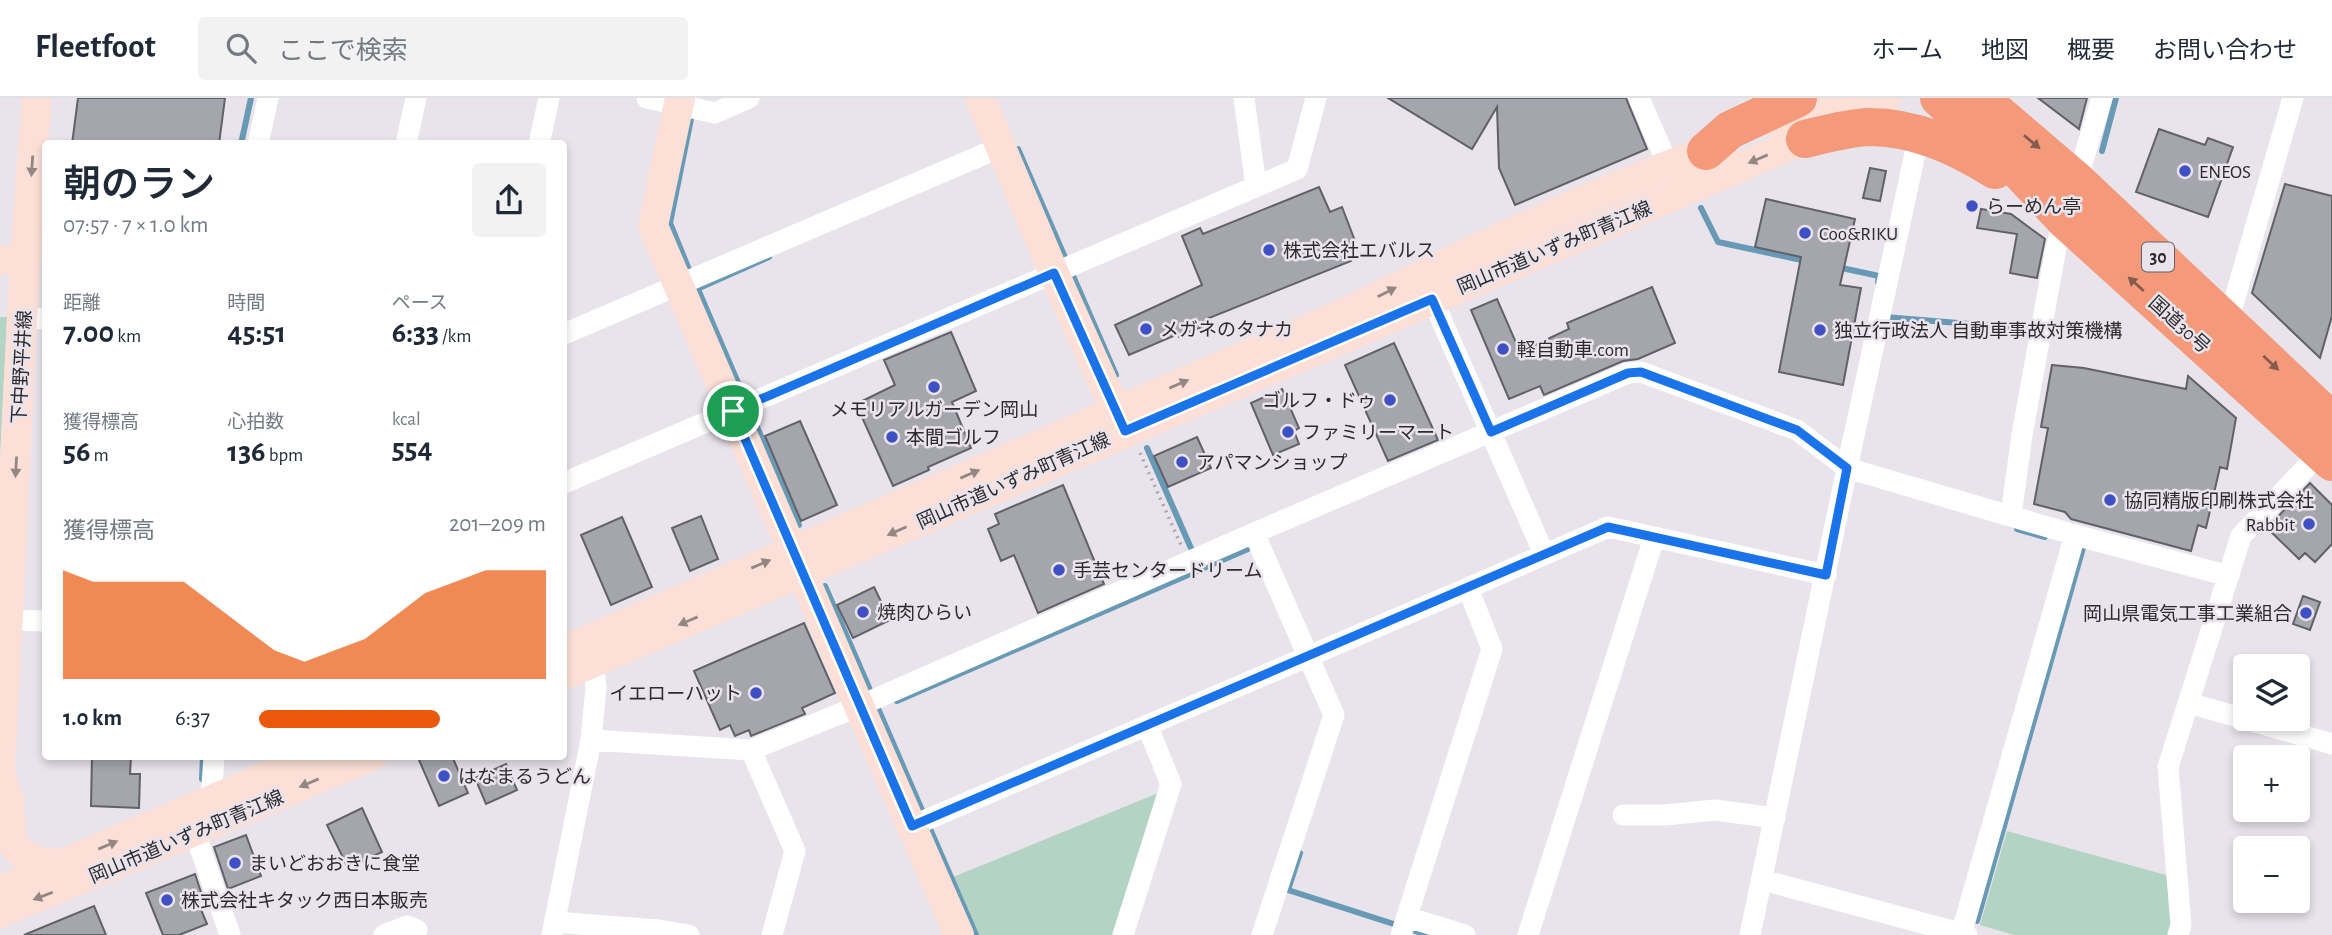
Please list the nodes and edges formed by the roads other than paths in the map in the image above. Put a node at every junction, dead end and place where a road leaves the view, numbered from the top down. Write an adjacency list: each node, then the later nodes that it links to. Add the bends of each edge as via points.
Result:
1 (37, 98): 29 (street, 下中野平井線, one-way to 29)
2 (268, 98): 21 (street)
3 (416, 98): 22 (street)
4 (549, 98): 23 (street)
5 (647, 98): 18 (street)
6 (749, 98): 18 (street, via 715,113)
7 (980, 98): 25 (street)
8 (1244, 98): 27 (street)
9 (1316, 98): 27 (street, via 1297,169)
10 (1639, 98): 26 (street)
11 (1798, 98): 24 (highway, via 1730,130)
12 (1839, 98): 24 (street, 岡山市道いずみ町青江線)
13 (1886, 98): 20 (street, 岡山市道いずみ町青江線)
14 (1939, 98): 28 (highway, 国道30号 / 30, via 2017,169)
15 (1980, 98): 28 (highway, 国道30号 / 30, one-way to 28)
16 (2102, 98): 28 (street)
17 (2293, 98): 34 (street)
18 (679, 101): 31 (street, via 653,226)
19 (1919, 135): 20 (highway, via 1868,127); 28 (highway, via 1946,142); 40 (street)
20 (1805, 139): 32 (street, 岡山市道いずみ町青江線, one-way to 32)
21 (259, 140)
22 (406, 140)
23 (540, 140)
24 (1706, 151): 26 (street, 岡山市道いずみ町青江線)
25 (1003, 152): 30 (street); 31 (street)
26 (1668, 165): 32 (street, 岡山市道いずみ町青江線)
27 (1256, 186): 30 (street)
28 (2064, 202): 34 (highway, 国道30号 / 30); 39 (highway, 国道30号 / 30, one-way to 28); 42 (street)
29 (13, 260): 33 (street, 下中野平井線)
30 (1063, 268): 36 (street); 37 (street)
31 (689, 281): 35 (street); 36 (street)
32 (1427, 287): 37 (street, 岡山市道いずみ町青江線); 38 (street)
33 (34, 319): 51 (street, 下中野平井線, one-way to 51)
34 (2228, 322): 39 (highway, 国道30号 / 30, one-way to 39)
35 (567, 333)
36 (742, 407): 41 (street); 47 (street)
37 (1126, 431): 47 (street, 岡山市道いずみ町青江線)
38 (1491, 432): 40 (street, via 1628,373 1641,372 1797,430); 43 (street); 46 (street)
39 (2328, 445): 49 (street, via 2241,536)
40 (1847, 468): 42 (street); 48 (street)
41 (567, 482)
42 (2011, 515): 45 (street)
43 (1254, 533): 53 (street); 55 (street)
44 (1654, 538): 46 (street, via 1608,527); 48 (street); 86 (street)
45 (2073, 542): 49 (street); 76 (street)
46 (1544, 554): 50 (street)
47 (796, 561): 54 (street, 岡山市道いずみ町青江線); 55 (street)
48 (1826, 575): 68 (street)
49 (2229, 576): 56 (street)
50 (1468, 588): 53 (street); 74 (street, via 1492,649)
51 (9, 620): 52 (street); 64 (street, 下中野平井線)
52 (42, 621)
53 (1314, 654): 57 (street); 84 (street, via 1334,715)
54 (571, 663): 58 (street, via 595,678)
55 (869, 702): 60 (street); 69 (street)
56 (2189, 704): 59 (street); 88 (street, via 2168,767 2181,925)
57 (1147, 725): 69 (street); 83 (street, via 1171,784)
58 (591, 740): 60 (street); 75 (street)
59 (2332, 744)
60 (751, 750): 81 (street, via 795,850)
61 (214, 760): 67 (street)
62 (308, 760): 67 (street, 岡山市道いずみ町青江線)
63 (361, 760): 67 (street, 岡山市道いずみ町青江線, one-way to 67)
64 (0, 763)
65 (0, 771): 70 (street, via 16,849 36,861)
66 (1623, 815): 68 (street, via 1715,810)
67 (208, 818): 70 (street, 岡山市道いずみ町青江線, one-way to 67); 73 (street, 岡山市道いずみ町青江線, one-way to 73); 77 (street)
68 (1775, 818): 71 (street)
69 (921, 822): 82 (street)
70 (62, 865): 72 (street, 岡山市道いずみ町青江線)
71 (1763, 880): 76 (street); 87 (street)
72 (0, 890)
73 (0, 913)
74 (1404, 927): 85 (street)
75 (553, 928): 80 (street)
76 (1963, 934)
77 (230, 935)
78 (384, 935): 79 (street, via 407,926 417,930)
79 (415, 935)
80 (689, 935)
81 (772, 935)
82 (959, 935)
83 (1123, 935)
84 (1262, 935)
85 (1465, 935)
86 (1528, 935)
87 (1750, 935)
88 (2178, 935)

